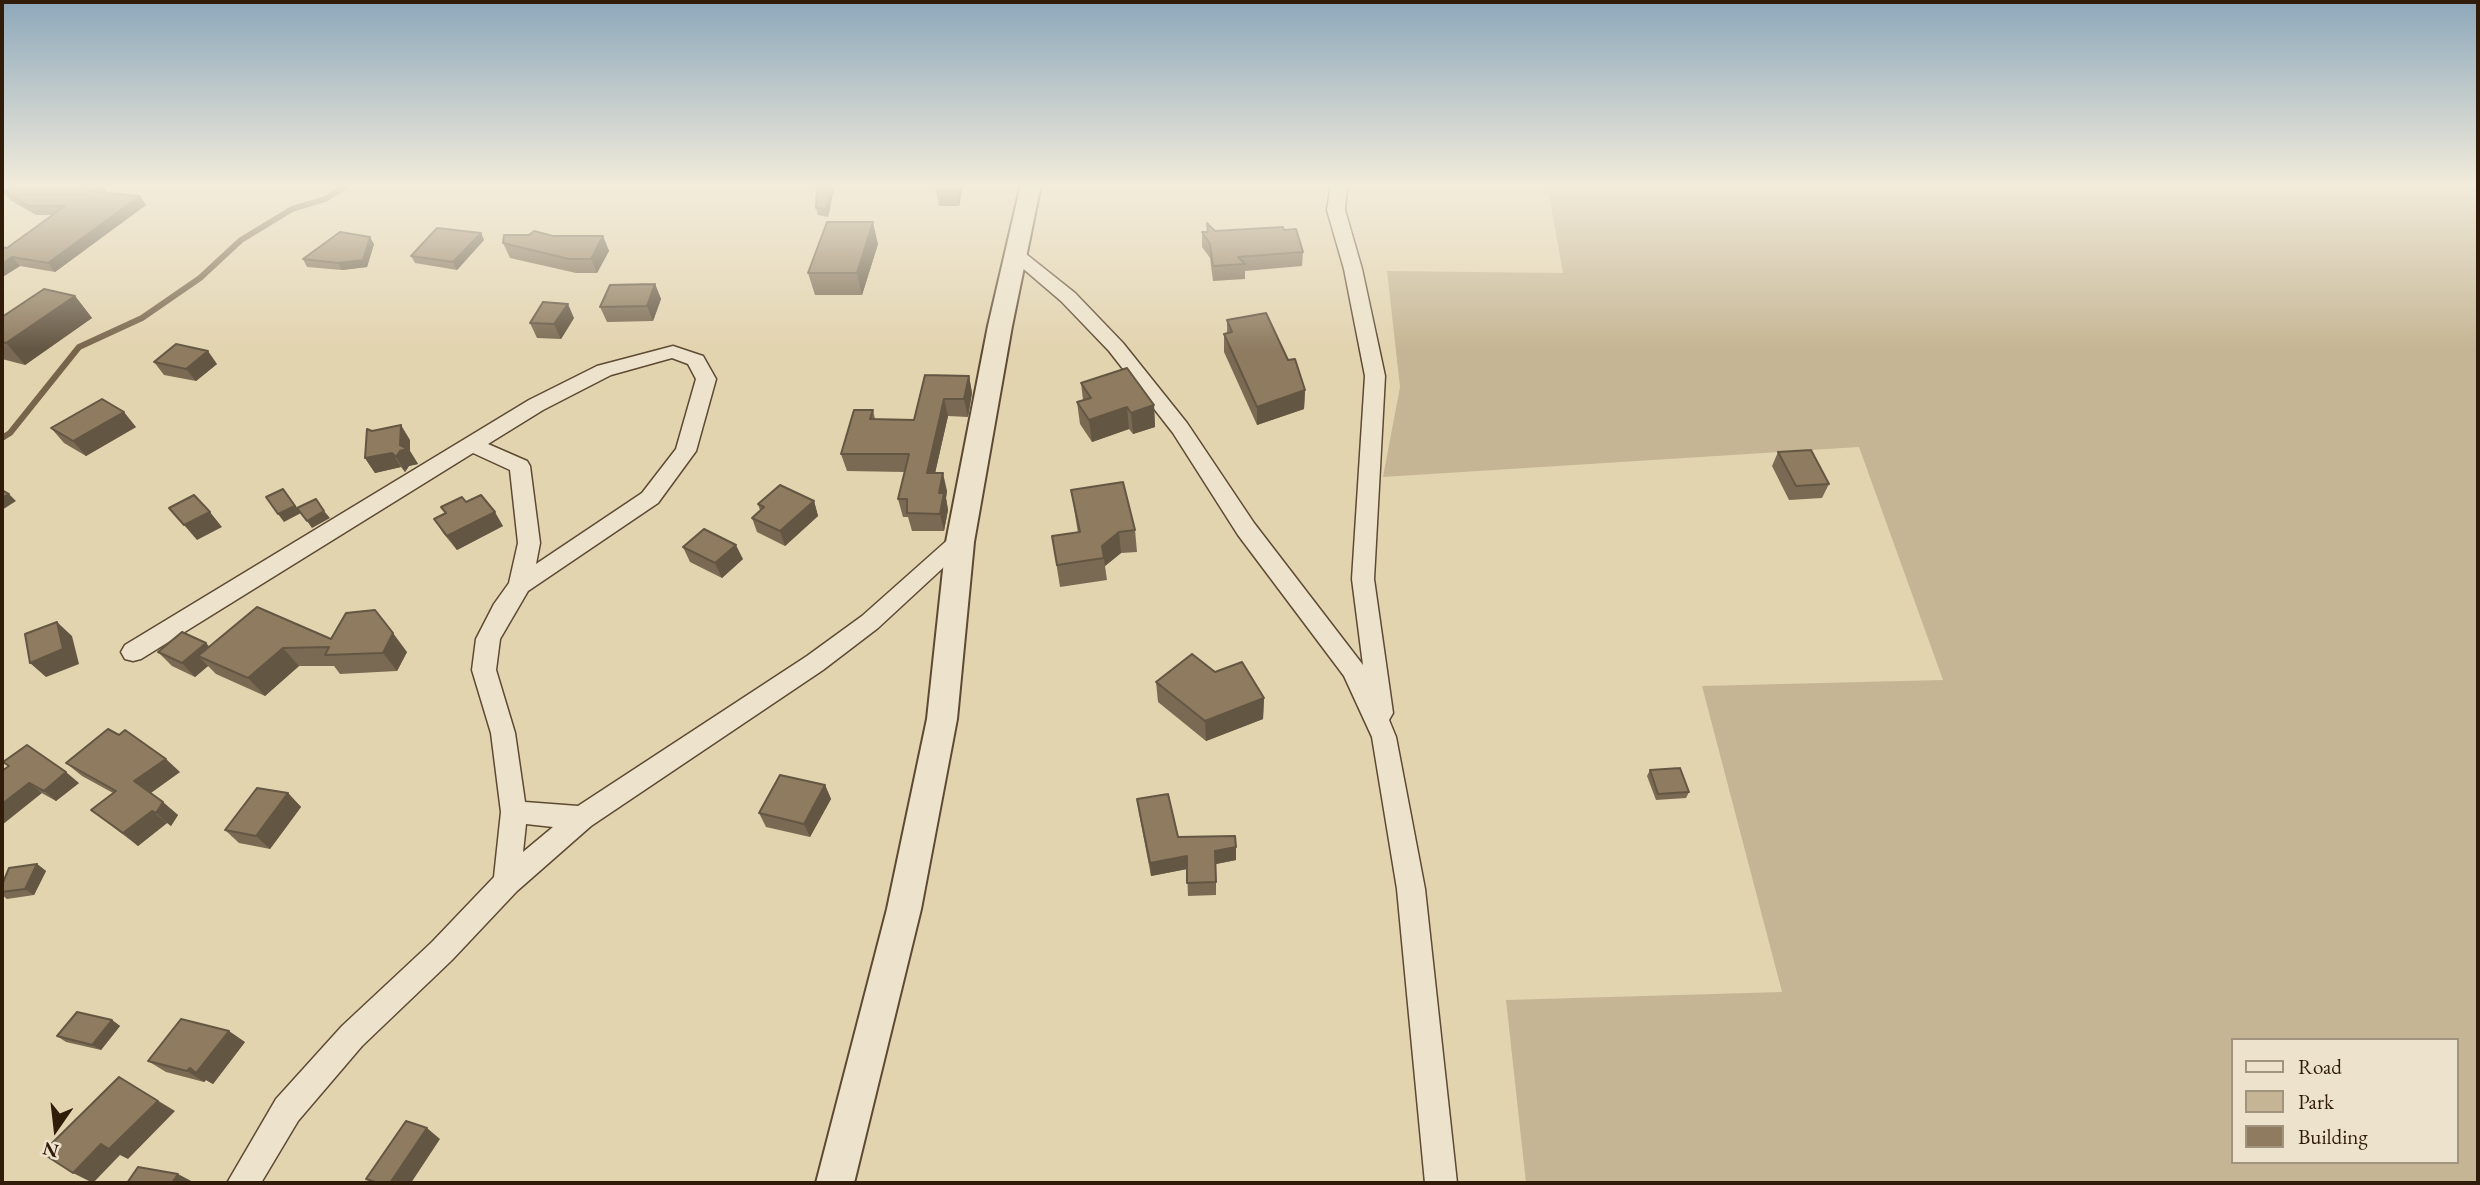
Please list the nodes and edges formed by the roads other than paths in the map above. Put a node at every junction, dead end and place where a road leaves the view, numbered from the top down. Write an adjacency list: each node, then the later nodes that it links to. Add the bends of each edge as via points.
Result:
1 (1019, 239): 3 (street)
2 (1344, 239): 8 (street, via 1375,376 1363,579)
3 (1016, 254): 5 (street); 8 (street, via 1068,297 1116,347 1180,428 1246,529 1354,671)
4 (470, 444): 6 (street, via 520,466 529,543); 6 (street, via 604,370 673,352 696,360 706,379 686,451 650,498); 7 (street)
5 (960, 542): 10 (street, via 816,663); 13 (street, via 942,719 904,909)
6 (520, 585): 9 (street, via 488,639 484,670 503,733)
7 (133, 652)
8 (1384, 737): 14 (street, via 1411,889)
9 (514, 812): 10 (street); 11 (street)
10 (582, 818): 11 (street)
11 (507, 883): 12 (street, via 352,1036 287,1110)
12 (243, 1183)
13 (835, 1183)
14 (1441, 1183)

